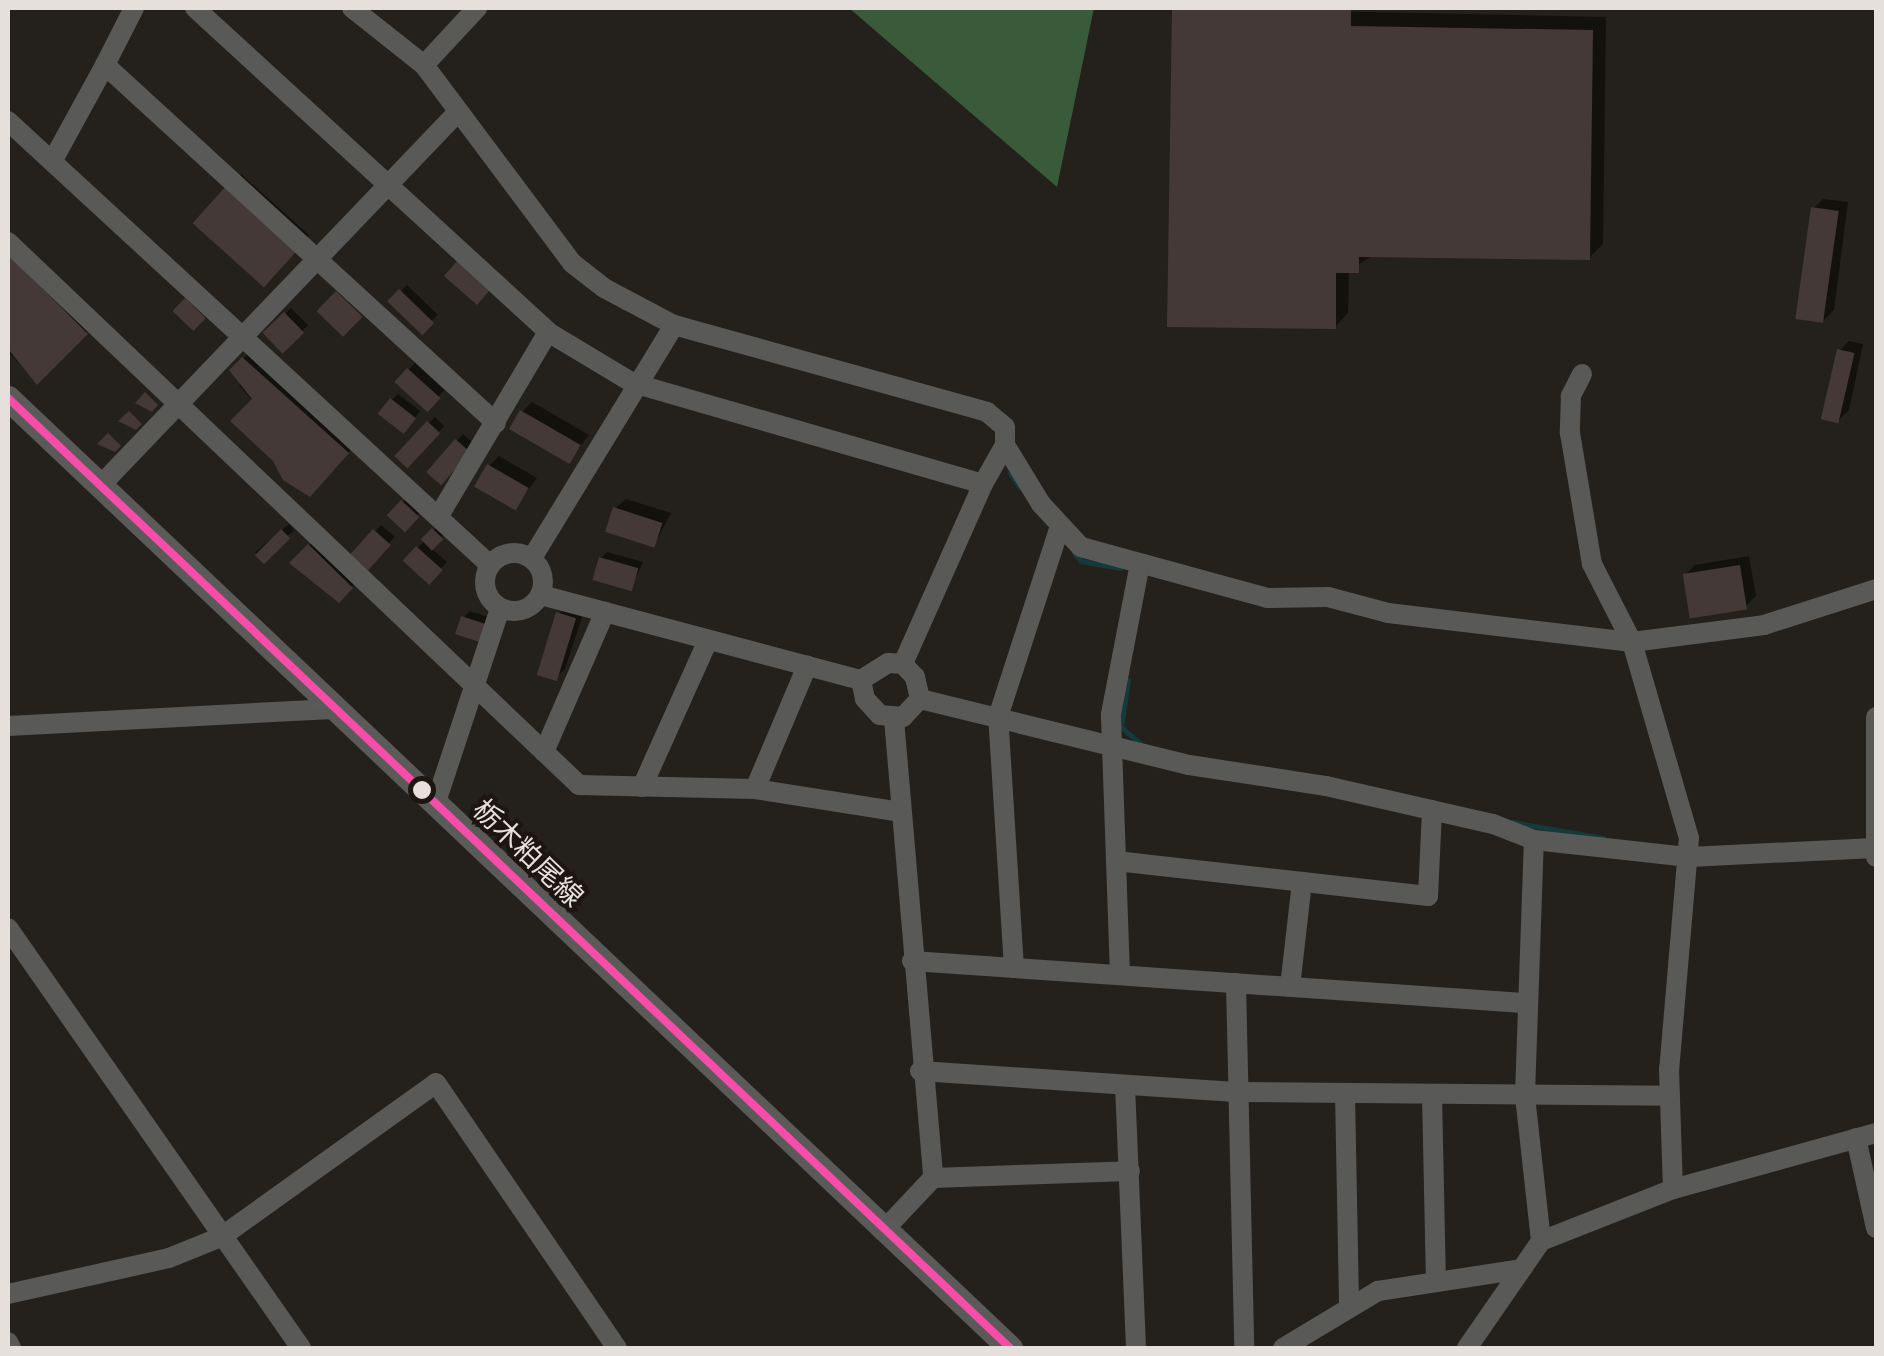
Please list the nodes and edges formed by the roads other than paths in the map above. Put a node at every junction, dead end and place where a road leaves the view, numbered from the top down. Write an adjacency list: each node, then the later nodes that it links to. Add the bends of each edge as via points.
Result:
1 (134, 8): 5 (street)
2 (195, 8): 10 (street)
3 (352, 8): 6 (street)
4 (478, 8): 6 (street)
5 (106, 65): 9 (street); 12 (street)
6 (424, 65): 7 (street)
7 (457, 113): 10 (street); 13 (street, via 572,262 647,314)
8 (8, 121): 9 (street)
9 (53, 160): 15 (street)
10 (388, 180): 12 (street); 14 (street)
11 (8, 242): 19 (street)
12 (312, 259): 15 (street); 20 (street)
13 (674, 324): 17 (street); 21 (street, via 987,412 1005,428)
14 (548, 332): 17 (street); 20 (street)
15 (242, 333): 19 (street); 24 (street)
16 (1582, 374): 34 (street, via 1571,396 1578,502 1592,564)
17 (633, 383): 22 (street); 26 (street)
18 (8, 398): 23 (main road, 栃木粕尾線)
19 (178, 404): 23 (street); 38 (street)
20 (496, 422): 24 (street)
21 (1004, 446): 22 (street); 25 (street)
22 (983, 484): 35 (street)
23 (100, 486): 40 (main road, 栃木粕尾線)
24 (440, 514): 27 (street)
25 (1060, 526): 28 (street, via 1080,547); 41 (street)
26 (532, 558): 27 (street, via 502,554); 30 (street, via 540,569)
27 (489, 564): 31 (street, via 488,597)
28 (1140, 564): 34 (street, via 1267,598 1328,596 1388,613); 45 (street, via 1111,714)
29 (1876, 589): 34 (street, via 1764,624)
30 (541, 595): 31 (street, via 516,612); 32 (street)
31 (500, 609): 38 (street)
32 (605, 612): 33 (street); 46 (street)
33 (708, 640): 36 (street); 47 (street)
34 (1632, 642): 54 (street)
35 (902, 664): 37 (street, via 888,663); 39 (street, via 915,677)
36 (808, 666): 37 (street); 48 (street)
37 (861, 680): 43 (street, via 865,699)
38 (476, 686): 46 (street); 49 (street)
39 (920, 699): 41 (street); 43 (street)
40 (334, 708): 44 (street); 49 (main road, 栃木粕尾線)
41 (998, 717): 45 (street); 59 (street)
42 (1876, 717): 53 (street)
43 (894, 719): 51 (street)
44 (8, 726)
45 (1112, 743): 50 (street, via 1189,766); 55 (street)
46 (544, 752): 47 (street, via 578,786)
47 (642, 787): 48 (street)
48 (755, 788): 51 (street)
49 (435, 804): 76 (main road, 栃木粕尾線)
50 (1432, 810): 52 (street); 56 (street, via 1428,896)
51 (900, 812): 58 (street)
52 (1534, 840): 54 (street); 63 (street)
53 (1876, 853): 54 (street)
54 (1689, 857): 70 (street)
55 (1116, 861): 56 (street); 60 (street)
56 (1302, 882): 62 (street)
57 (8, 928): 77 (street)
58 (912, 961): 59 (street); 64 (street)
59 (1014, 968): 60 (street)
60 (1120, 975): 61 (street)
61 (1236, 983): 62 (street); 66 (street)
62 (1290, 987): 63 (street)
63 (1524, 1003): 69 (street)
64 (920, 1071): 65 (street); 73 (street)
65 (1125, 1085): 66 (street); 72 (street)
66 (1239, 1092): 67 (street); 87 (street)
67 (1345, 1094): 68 (street); 82 (street)
68 (1432, 1094): 69 (street); 80 (street)
69 (1525, 1095): 70 (street); 78 (street)
70 (1670, 1096): 74 (street)
71 (1866, 1135): 74 (street); 75 (street)
72 (1130, 1171): 73 (street); 86 (street)
73 (934, 1178): 76 (street)
74 (1673, 1189): 78 (street)
75 (1876, 1228)
76 (883, 1230): 85 (main road, 栃木粕尾線)
77 (221, 1237): 81 (street, via 169,1258); 83 (street); 84 (street, via 436,1083)
78 (1540, 1241): 79 (street)
79 (1516, 1270): 80 (street); 89 (street)
80 (1436, 1280): 82 (street, via 1378,1292)
81 (8, 1294)
82 (1349, 1308): 88 (street)
83 (302, 1348)
84 (617, 1348)
85 (1010, 1348)
86 (1136, 1348)
87 (1244, 1348)
88 (1283, 1348)
89 (1467, 1348)

